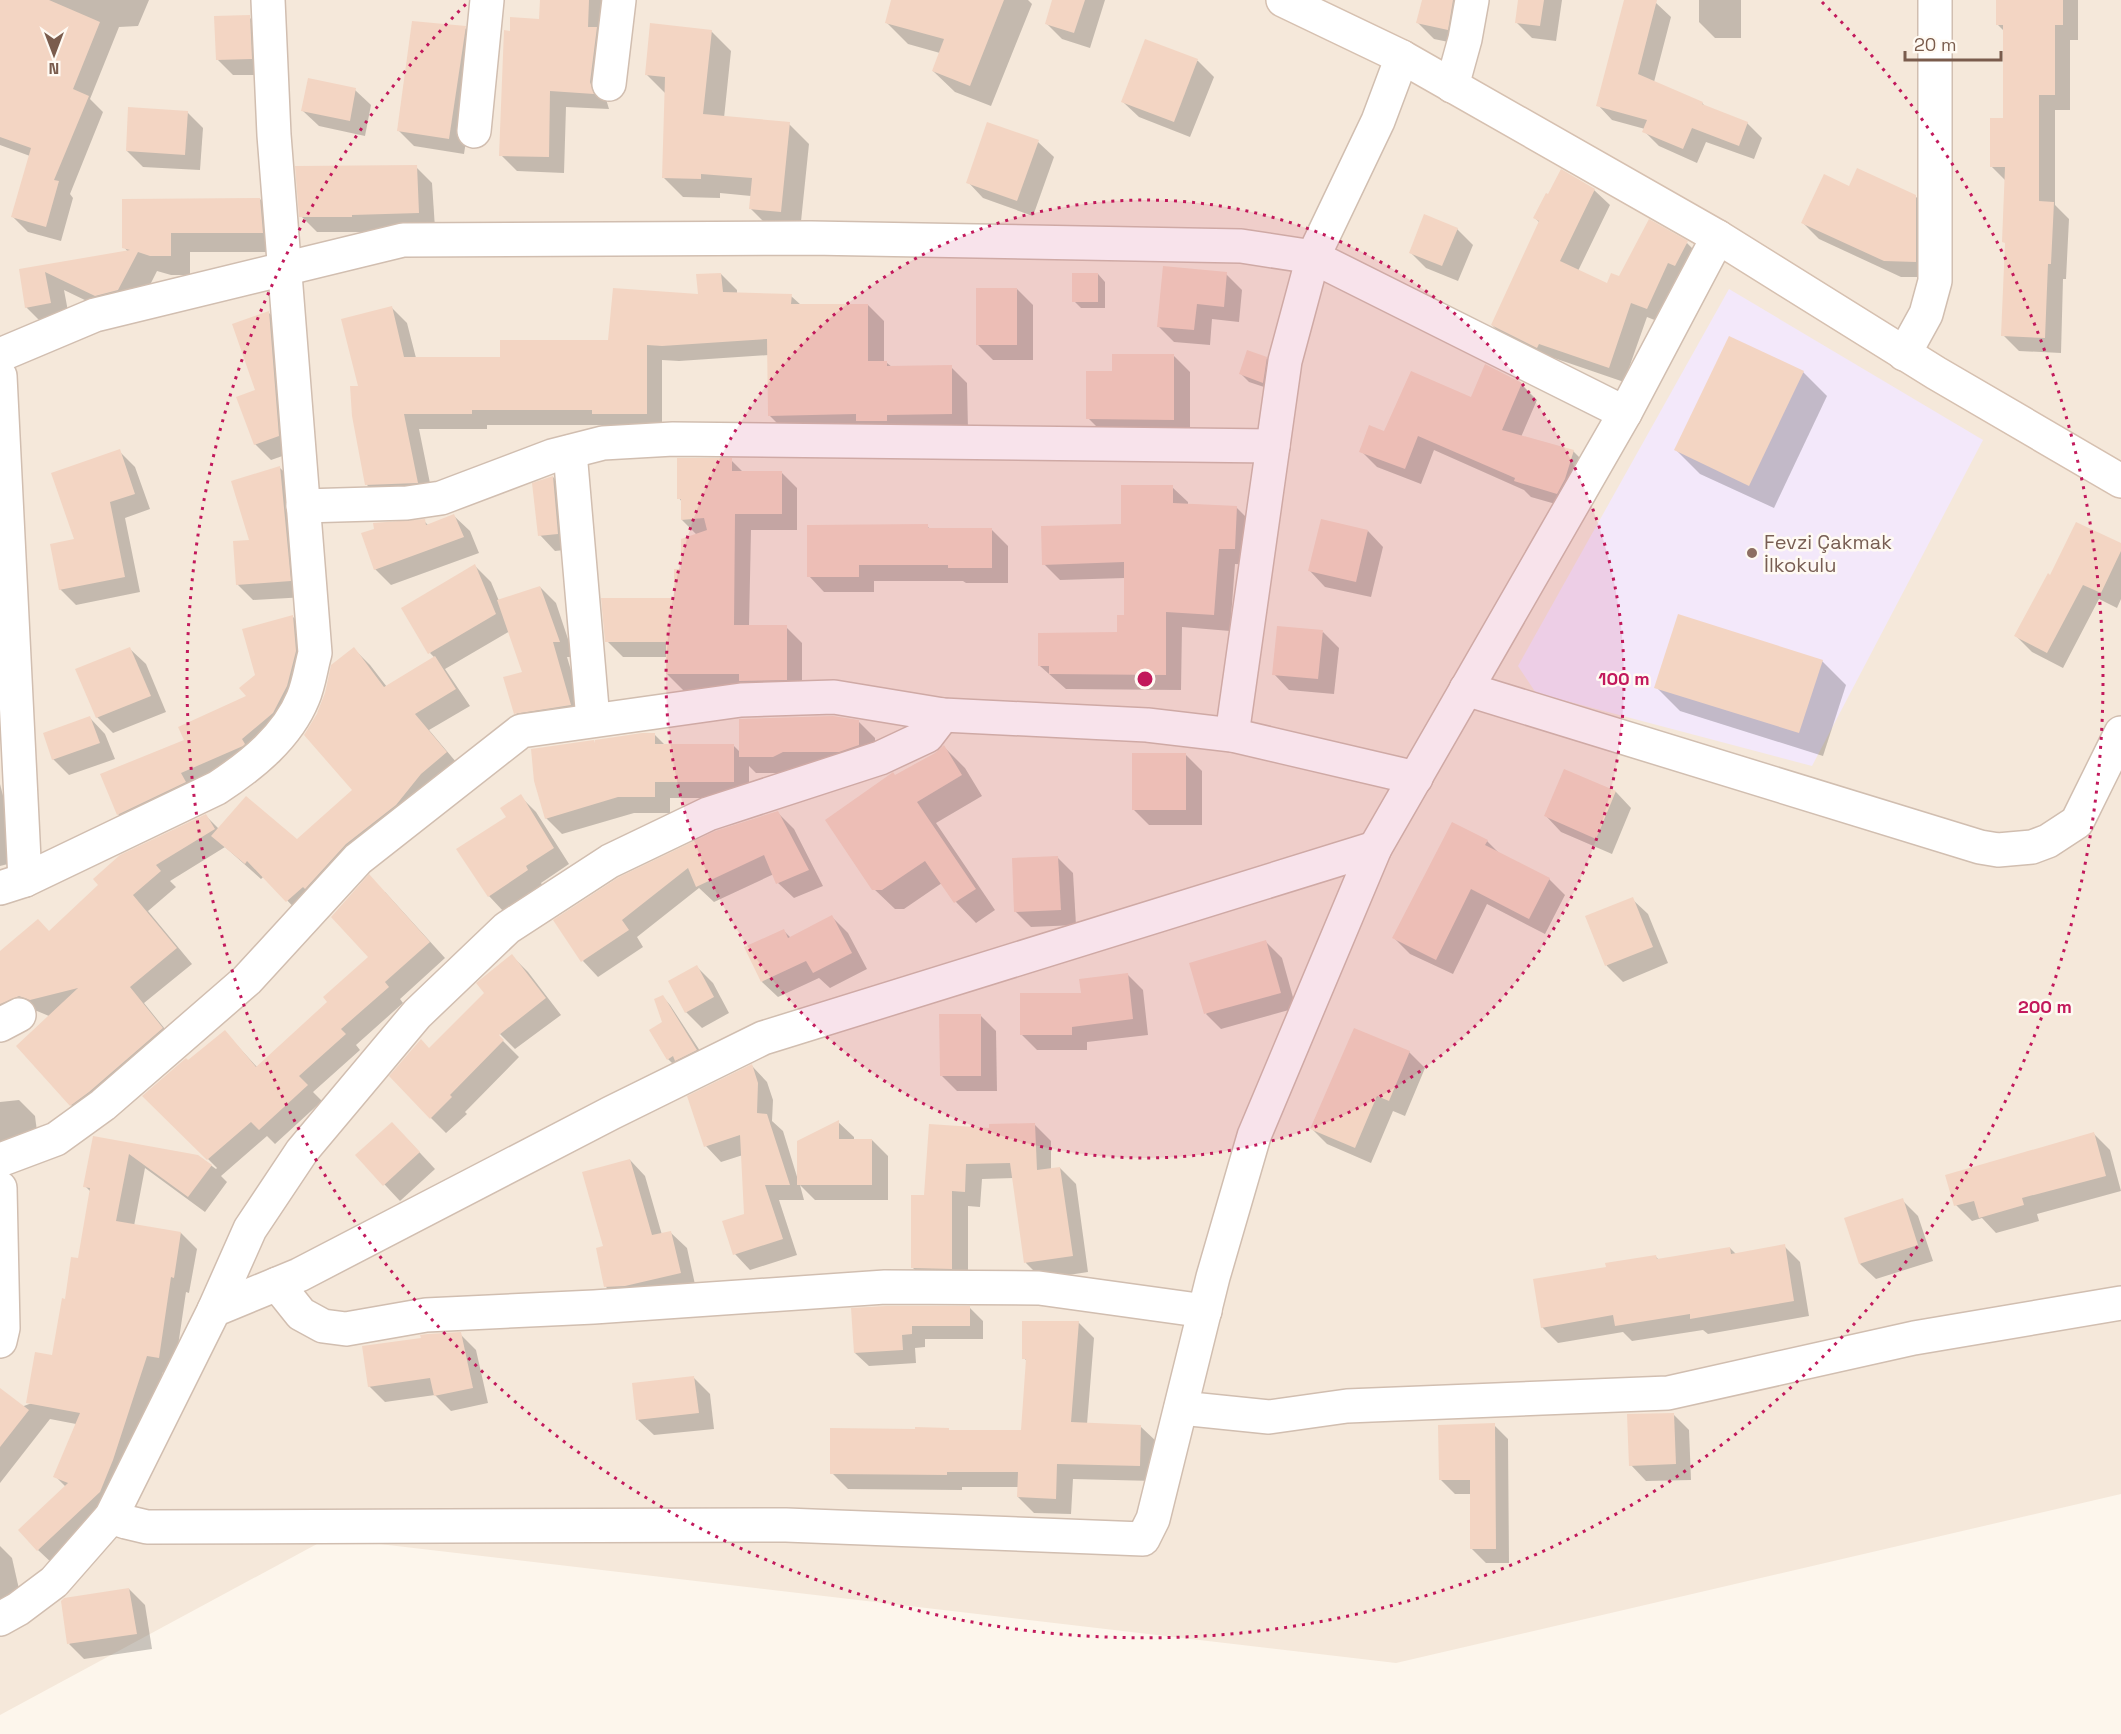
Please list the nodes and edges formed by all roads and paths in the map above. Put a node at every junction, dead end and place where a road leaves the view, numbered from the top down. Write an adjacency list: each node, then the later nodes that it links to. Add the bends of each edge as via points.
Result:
1 (268, 0): 13 (street, via 274,135)
2 (487, 0): 10 (street)
3 (619, 0): 8 (street)
4 (1283, 0): 7 (street)
5 (1472, 0): 9 (street)
6 (1935, 0): 14 (street, via 1935,281 1926,314)
7 (1402, 57): 9 (street); 12 (street, via 1378,121)
8 (609, 84)
9 (1452, 86): 11 (street)
10 (474, 131)
11 (1718, 237): 14 (street); 17 (street)
12 (1313, 257): 13 (street, via 1241,246 1038,242 811,238 403,240); 17 (street); 18 (street, via 1285,361)
13 (286, 268): 15 (street, via 95,315); 21 (street)
14 (1904, 354): 20 (street)
15 (0, 355)
16 (0, 376): 29 (street)
17 (1625, 413): 22 (street)
18 (1273, 446): 19 (street, via 673,439 603,443); 26 (street)
19 (570, 452): 21 (street, via 441,498 407,503); 24 (street)
20 (2121, 481)
21 (303, 506): 29 (street, via 315,653 303,697 280,735 243,771 217,788)
22 (1466, 689): 25 (street, via 1998,850 2040,844 2077,822); 27 (street)
23 (943, 715): 24 (street, via 834,697 741,700); 26 (street, via 1147,726); 34 (street, via 927,736 880,759 708,814 610,861 507,928 417,1014 302,1151 250,1229)
24 (593, 720): 30 (street, via 521,731 358,859 247,980 103,1105 56,1139)
25 (2121, 733)
26 (1232, 735): 27 (street)
27 (1416, 778): 28 (street)
28 (1375, 848): 32 (street, via 763,1038); 35 (street, via 1254,1136)
29 (12, 884)
30 (0, 1160)
31 (0, 1188): 36 (street)
32 (277, 1284): 34 (street); 35 (street, via 301,1314 323,1326 346,1329 426,1315 885,1287 1039,1288)
33 (2121, 1303): 37 (street, via 1914,1338 1668,1393 1347,1406 1269,1417)
34 (214, 1310): 38 (street)
35 (1205, 1311): 37 (street)
36 (0, 1341)
37 (1180, 1407): 38 (street, via 1153,1519 1143,1539 786,1525 147,1527)
38 (111, 1516): 39 (street, via 54,1582)
39 (0, 1619)

